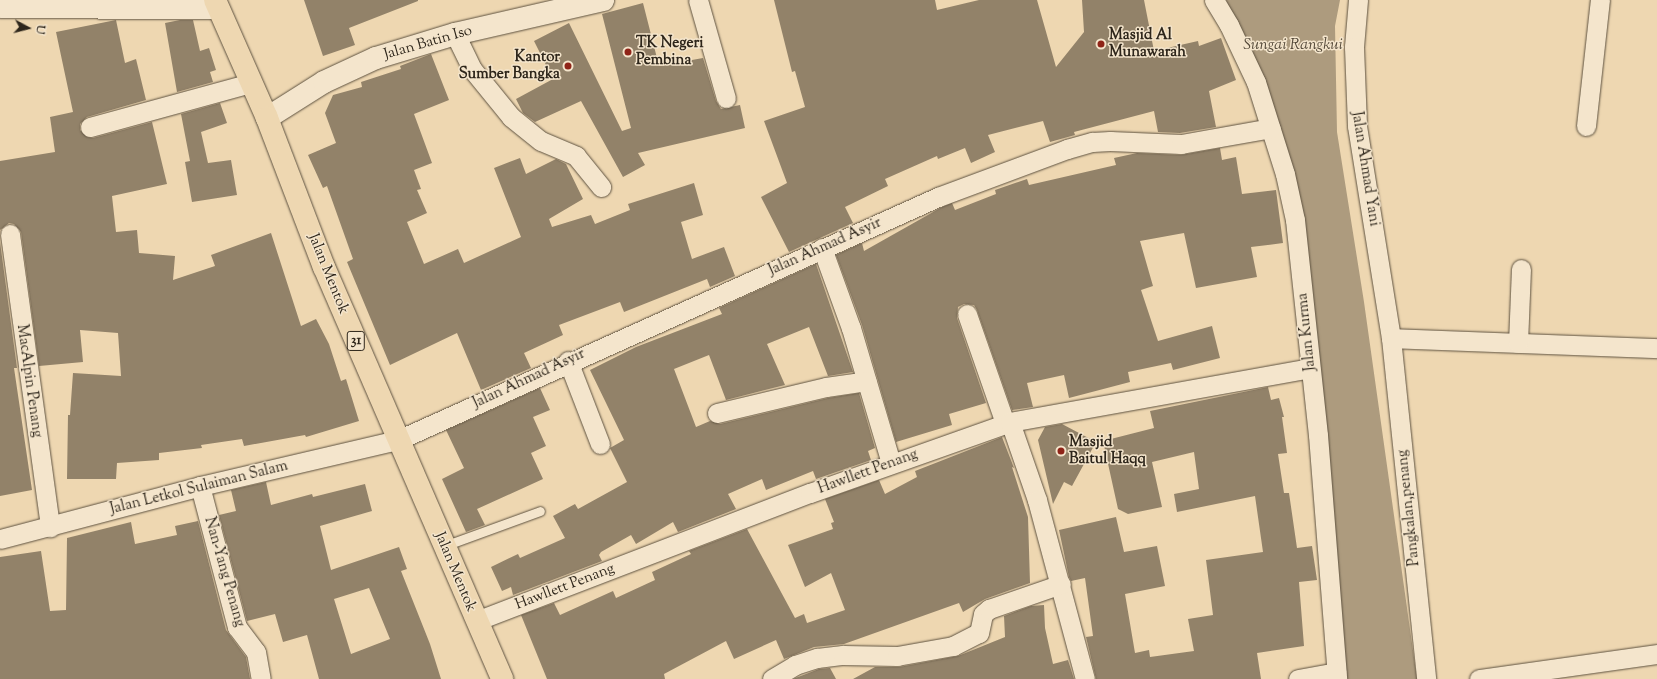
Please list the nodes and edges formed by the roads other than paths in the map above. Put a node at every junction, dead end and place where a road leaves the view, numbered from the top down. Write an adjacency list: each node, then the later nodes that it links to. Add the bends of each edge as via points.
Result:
1 (603, 0): 8 (street, Jalan Batin Iso)
2 (698, 0): 10 (street)
3 (1214, 0): 14 (street, Jalan Kurma, via 1256,82)
4 (1358, 0): 20 (street, Jalan Ahmad Yani, via 1354,54 1357,126)
5 (1600, 0): 12 (street)
6 (217, 4): 7 (street); 9 (highway, Jalan Mentok / 31)
7 (0, 8)
8 (455, 34): 11 (street, Jalan Batin Iso, via 376,58 343,72); 15 (street, via 472,69 511,117 541,141 576,156)
9 (251, 83): 11 (highway, Jalan Mentok / 31); 13 (street)
10 (726, 98)
11 (267, 118): 28 (highway, Jalan Mentok / 31, via 324,267)
12 (1586, 126)
13 (90, 127)
14 (1271, 128): 17 (street, Jalan Ahmad Asyir, via 1181,144 1092,142 973,183); 24 (street, Jalan Kurma, via 1295,220)
15 (601, 187)
16 (10, 234): 33 (street, MacAlpin Penang)
17 (822, 248): 23 (street, Jalan Ahmad Asyir); 25 (street, via 852,328)
18 (1520, 269): 21 (street)
19 (967, 314): 27 (street)
20 (1391, 338): 21 (street); 45 (street, Pangkalan,penang)
21 (1518, 343): 22 (street)
22 (1657, 348)
23 (568, 361): 28 (street, Jalan Ahmad Asyir); 29 (street)
24 (1310, 368): 27 (street, Hawllett Penang); 39 (street, Jalan Kurma)
25 (867, 381): 26 (street, via 826,386); 30 (street)
26 (717, 413)
27 (1007, 423): 30 (street, Hawllett Penang); 36 (street, via 1037,500)
28 (398, 440): 31 (street, Jalan Letkol Sulaiman Salam); 35 (highway, Jalan Mentok / 31)
29 (600, 444)
30 (891, 463): 37 (street, Hawllett Penang)
31 (200, 486): 33 (street, Jalan Letkol Sulaiman Salam); 40 (street, Nan-Yang Penang, via 237,627 256,652)
32 (540, 511): 35 (lane)
33 (50, 527): 34 (street, Jalan Letkol Sulaiman Salam)
34 (0, 539)
35 (444, 546): 37 (highway, Jalan Mentok / 31)
36 (1061, 584): 42 (street, via 989,609 984,614 979,633 953,646 897,656 843,655 817,658 795,665); 43 (street)
37 (476, 621): 41 (highway, Jalan Mentok / 31)
38 (1657, 654): 46 (street)
39 (1337, 676): 44 (street)
40 (261, 679)
41 (502, 679)
42 (772, 679)
43 (1085, 679)
44 (1298, 679)
45 (1426, 679)
46 (1479, 679)

